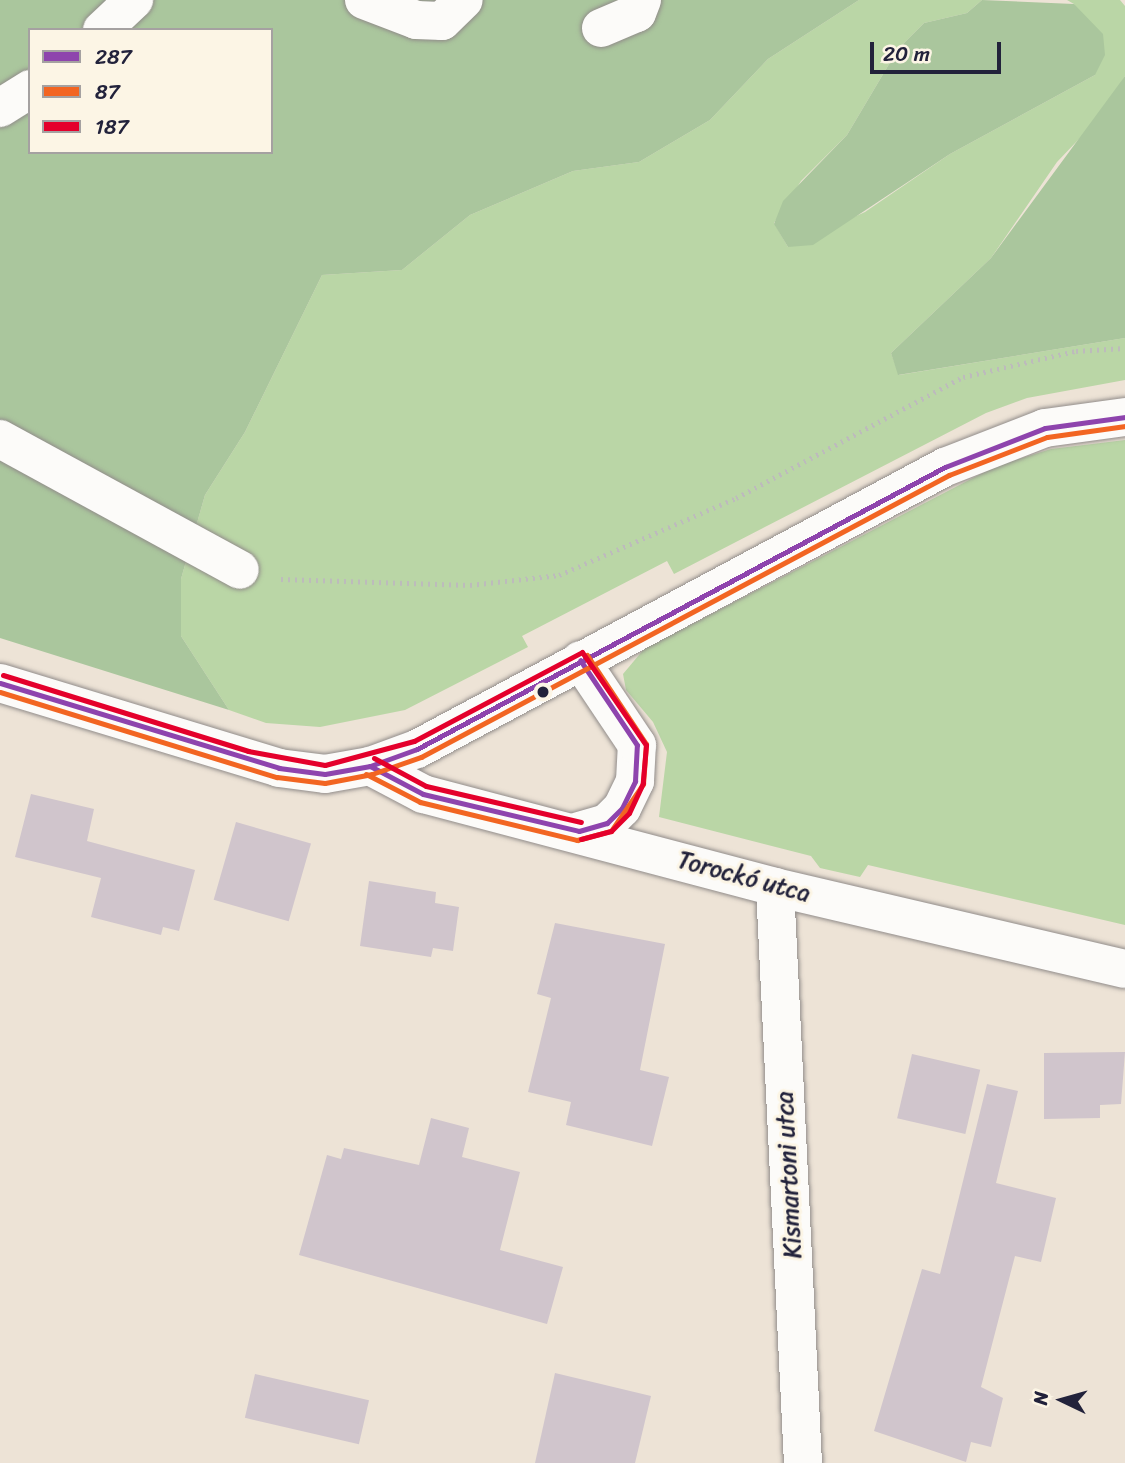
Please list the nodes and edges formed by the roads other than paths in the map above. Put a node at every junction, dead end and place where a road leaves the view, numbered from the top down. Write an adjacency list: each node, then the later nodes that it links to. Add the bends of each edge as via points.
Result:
1 (134, 0): 6 (street)
2 (364, 0): 3 (street, via 416,20 442,21)
3 (464, 0)
4 (642, 0): 5 (street, via 636,13)
5 (601, 27)
6 (104, 28)
7 (28, 90): 8 (street)
8 (0, 108)
9 (1125, 417): 12 (street, via 1045,428 1001,442)
10 (0, 439): 11 (street)
11 (240, 570)
12 (580, 660): 14 (street, via 417,749); 15 (street, via 637,745 635,781 622,808 607,823)
13 (0, 683): 14 (street, via 279,768 325,774)
14 (370, 766): 15 (street, Torockó utca, via 423,794)
15 (579, 831): 16 (street, Torockó utca)
16 (775, 887): 17 (street, Torockó utca); 18 (street, Kismartoni utca)
17 (1125, 969)
18 (803, 1463)

